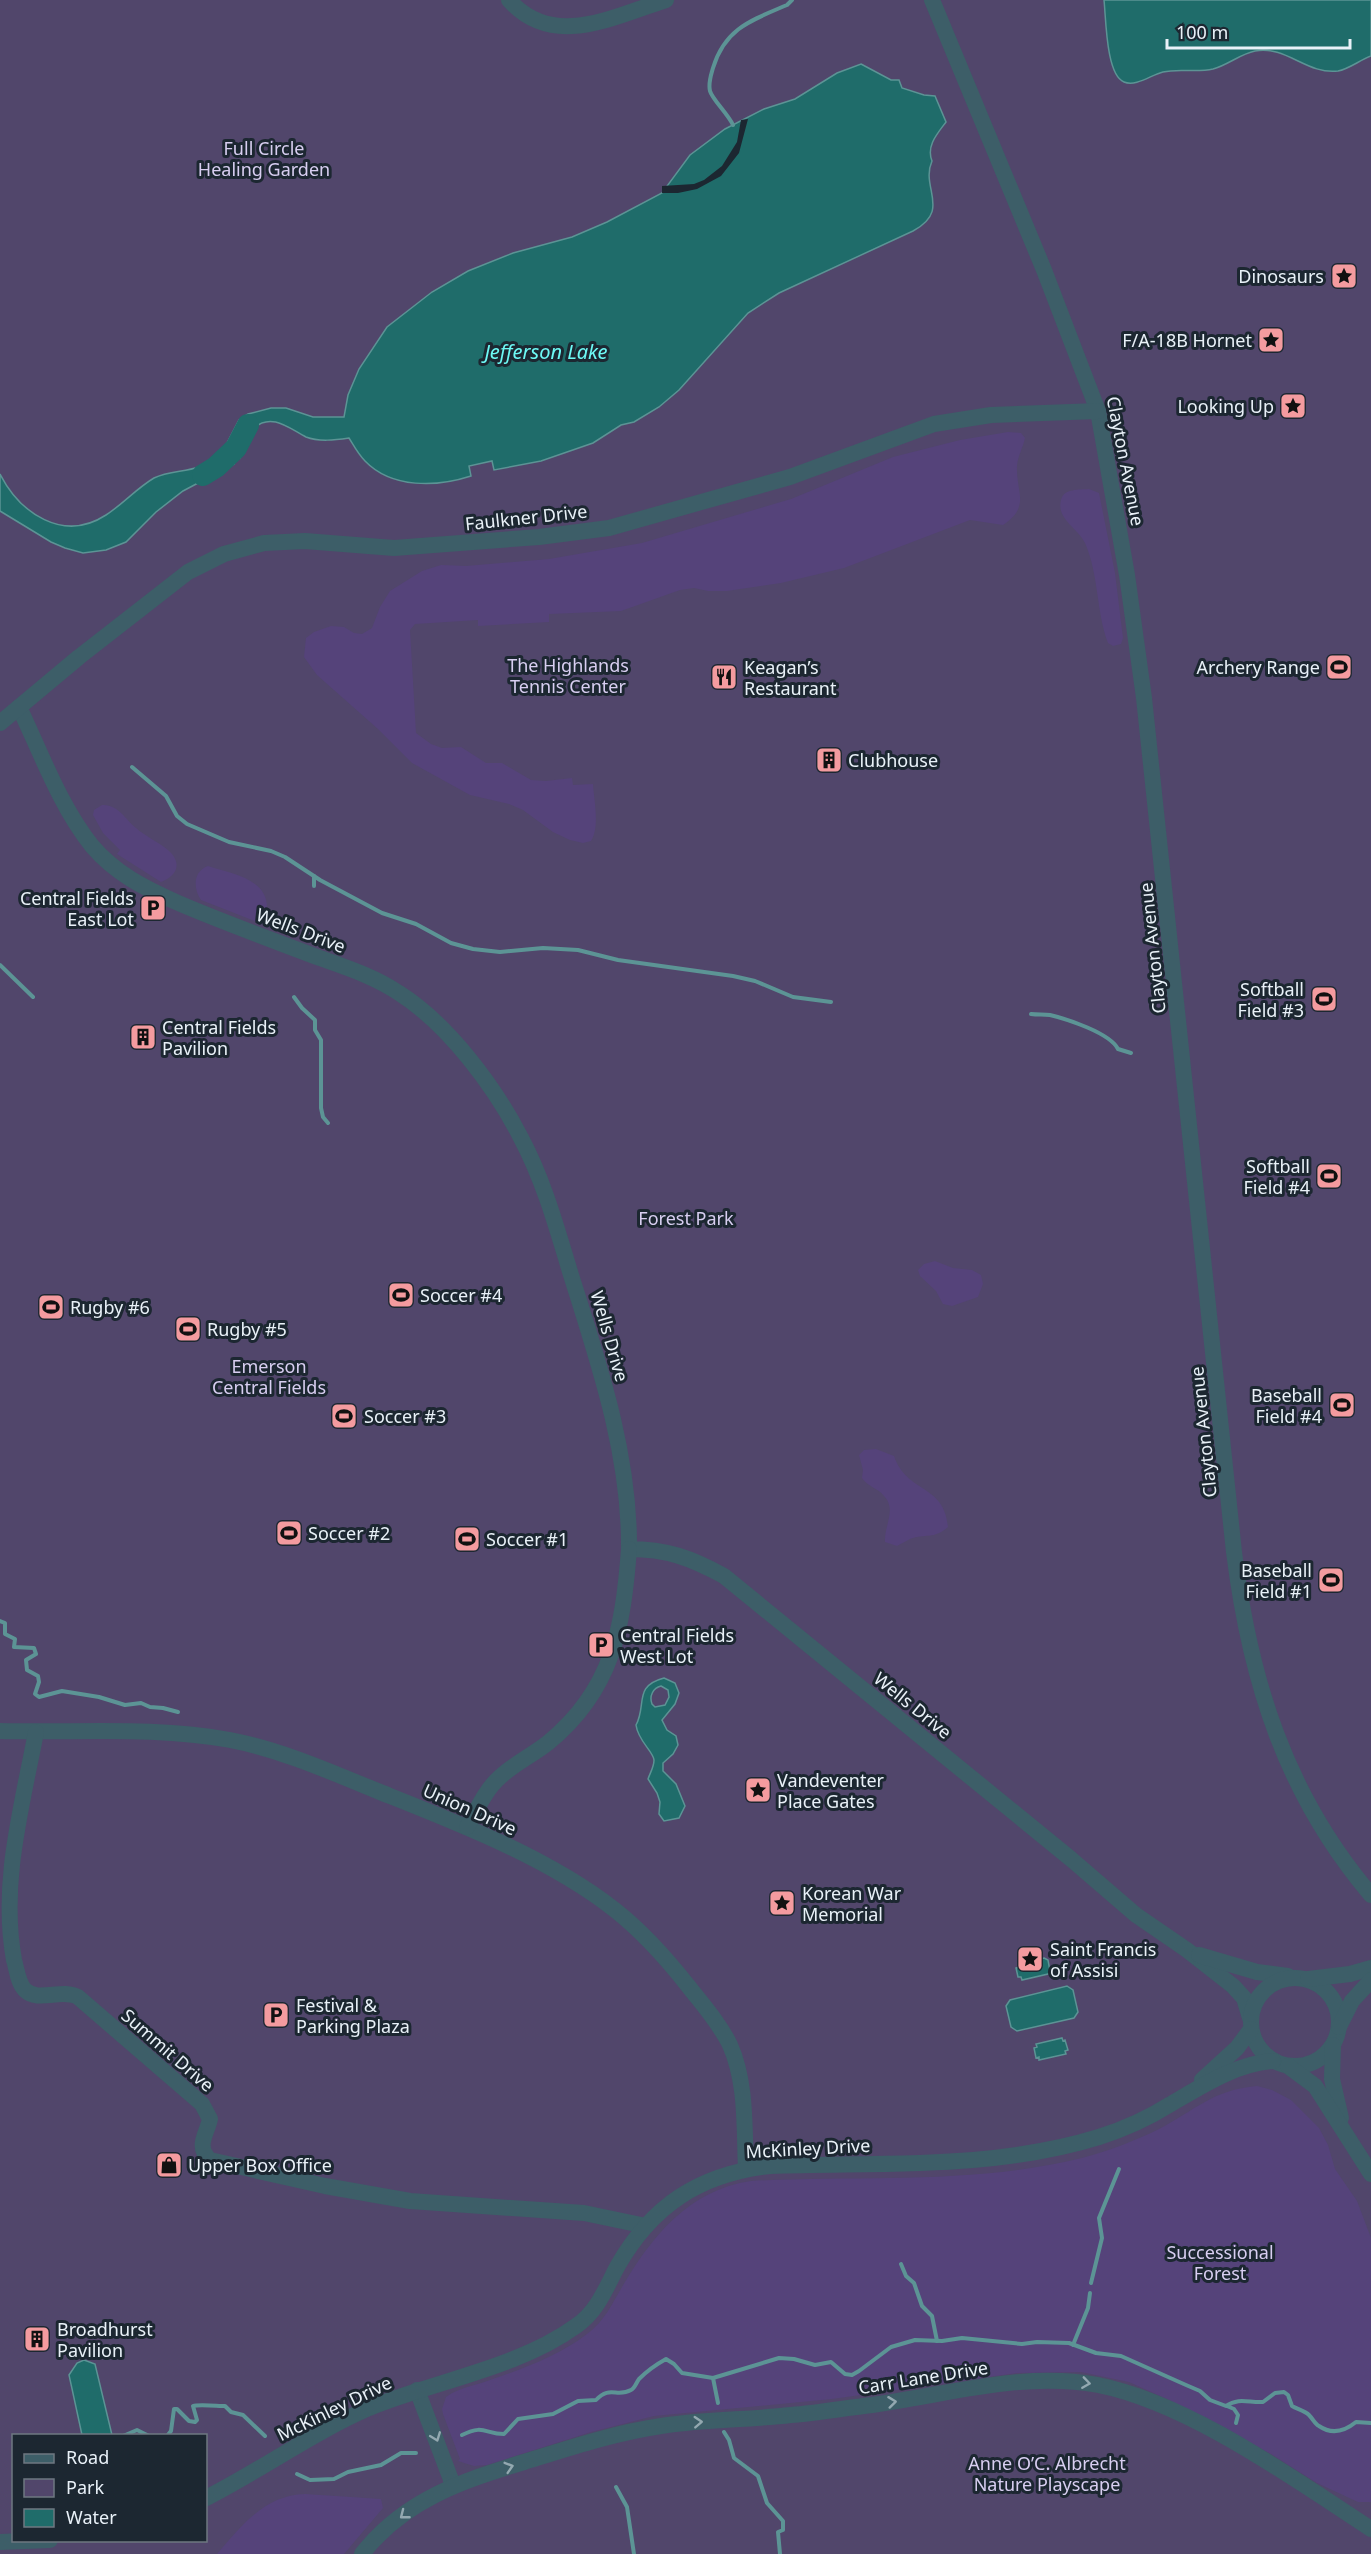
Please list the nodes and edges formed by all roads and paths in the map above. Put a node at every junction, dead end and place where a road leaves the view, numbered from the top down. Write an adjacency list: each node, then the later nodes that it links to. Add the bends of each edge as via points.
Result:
1 (509, 0): 2 (street, via 543,24 569,28)
2 (666, 0)
3 (932, 0): 4 (street, Clayton Avenue)
4 (1098, 411): 5 (street, Faulkner Drive, via 991,415 934,424 779,481 648,518 581,532 394,548 285,541 244,547 188,572); 11 (street, Clayton Avenue, via 1143,687 1234,1552 1245,1625 1264,1697 1298,1785 1323,1831)
5 (19, 707): 6 (street, Faulkner Drive); 7 (street, Wells Drive, via 73,818 94,848 120,872 203,914 362,974 398,992 426,1013 492,1090 520,1136 540,1180 592,1343 624,1473)
6 (0, 723)
7 (629, 1549): 10 (street, via 625,1604 617,1641 593,1692 550,1742 499,1778); 12 (street, Wells Drive, via 683,1556 724,1576 1136,1915)
8 (0, 1731): 9 (street, Union Drive)
9 (36, 1731): 10 (street, Union Drive, via 169,1733 239,1742 301,1760); 24 (street, Summit Drive, via 8,1884 10,1937 21,1984 33,1995 78,1997 201,2104 210,2119 202,2140 210,2160 410,2201 584,2213)
10 (467, 1827): 22 (street, Union Drive, via 587,1890 616,1911 671,1965 724,2034 736,2060)
11 (1371, 1895)
12 (1187, 1950): 14 (street, Wells Drive, via 1257,1972); 16 (street, Wells Drive, via 1239,1991)
13 (1371, 1968): 14 (street)
14 (1302, 1978): 16 (street, via 1278,1980 1265,1989 1255,2002); 17 (street, via 1324,1988 1333,2000)
15 (1371, 1980): 17 (street, via 1352,2001)
16 (1251, 2023): 19 (street, via 1258,2047); 20 (street, McKinley Drive, via 1237,2048)
17 (1338, 2028): 18 (street)
18 (1333, 2044): 19 (street, via 1315,2061 1299,2066); 21 (street, via 1333,2088)
19 (1280, 2063): 20 (street, McKinley Drive, via 1240,2067); 21 (street, via 1315,2086)
20 (1186, 2095): 22 (street, McKinley Drive, via 1117,2130 1031,2154 965,2161)
21 (1346, 2133): 23 (street)
22 (746, 2169): 24 (street, McKinley Drive, via 692,2188)
23 (1371, 2174)
24 (646, 2226): 25 (street, McKinley Drive, via 599,2302 579,2325 513,2358)
25 (417, 2390): 26 (street, one-way to 26); 27 (street, McKinley Drive, via 350,2418)
26 (453, 2485): 28 (street, Carr Lane Drive, one-way to 28, via 588,2443 659,2426 791,2415 1008,2384 1062,2381 1122,2391 1163,2407 1248,2451); 29 (street, Carr Lane Drive, one-way to 29, via 408,2512)
27 (207, 2497)
28 (1371, 2529)
29 (362, 2554)

